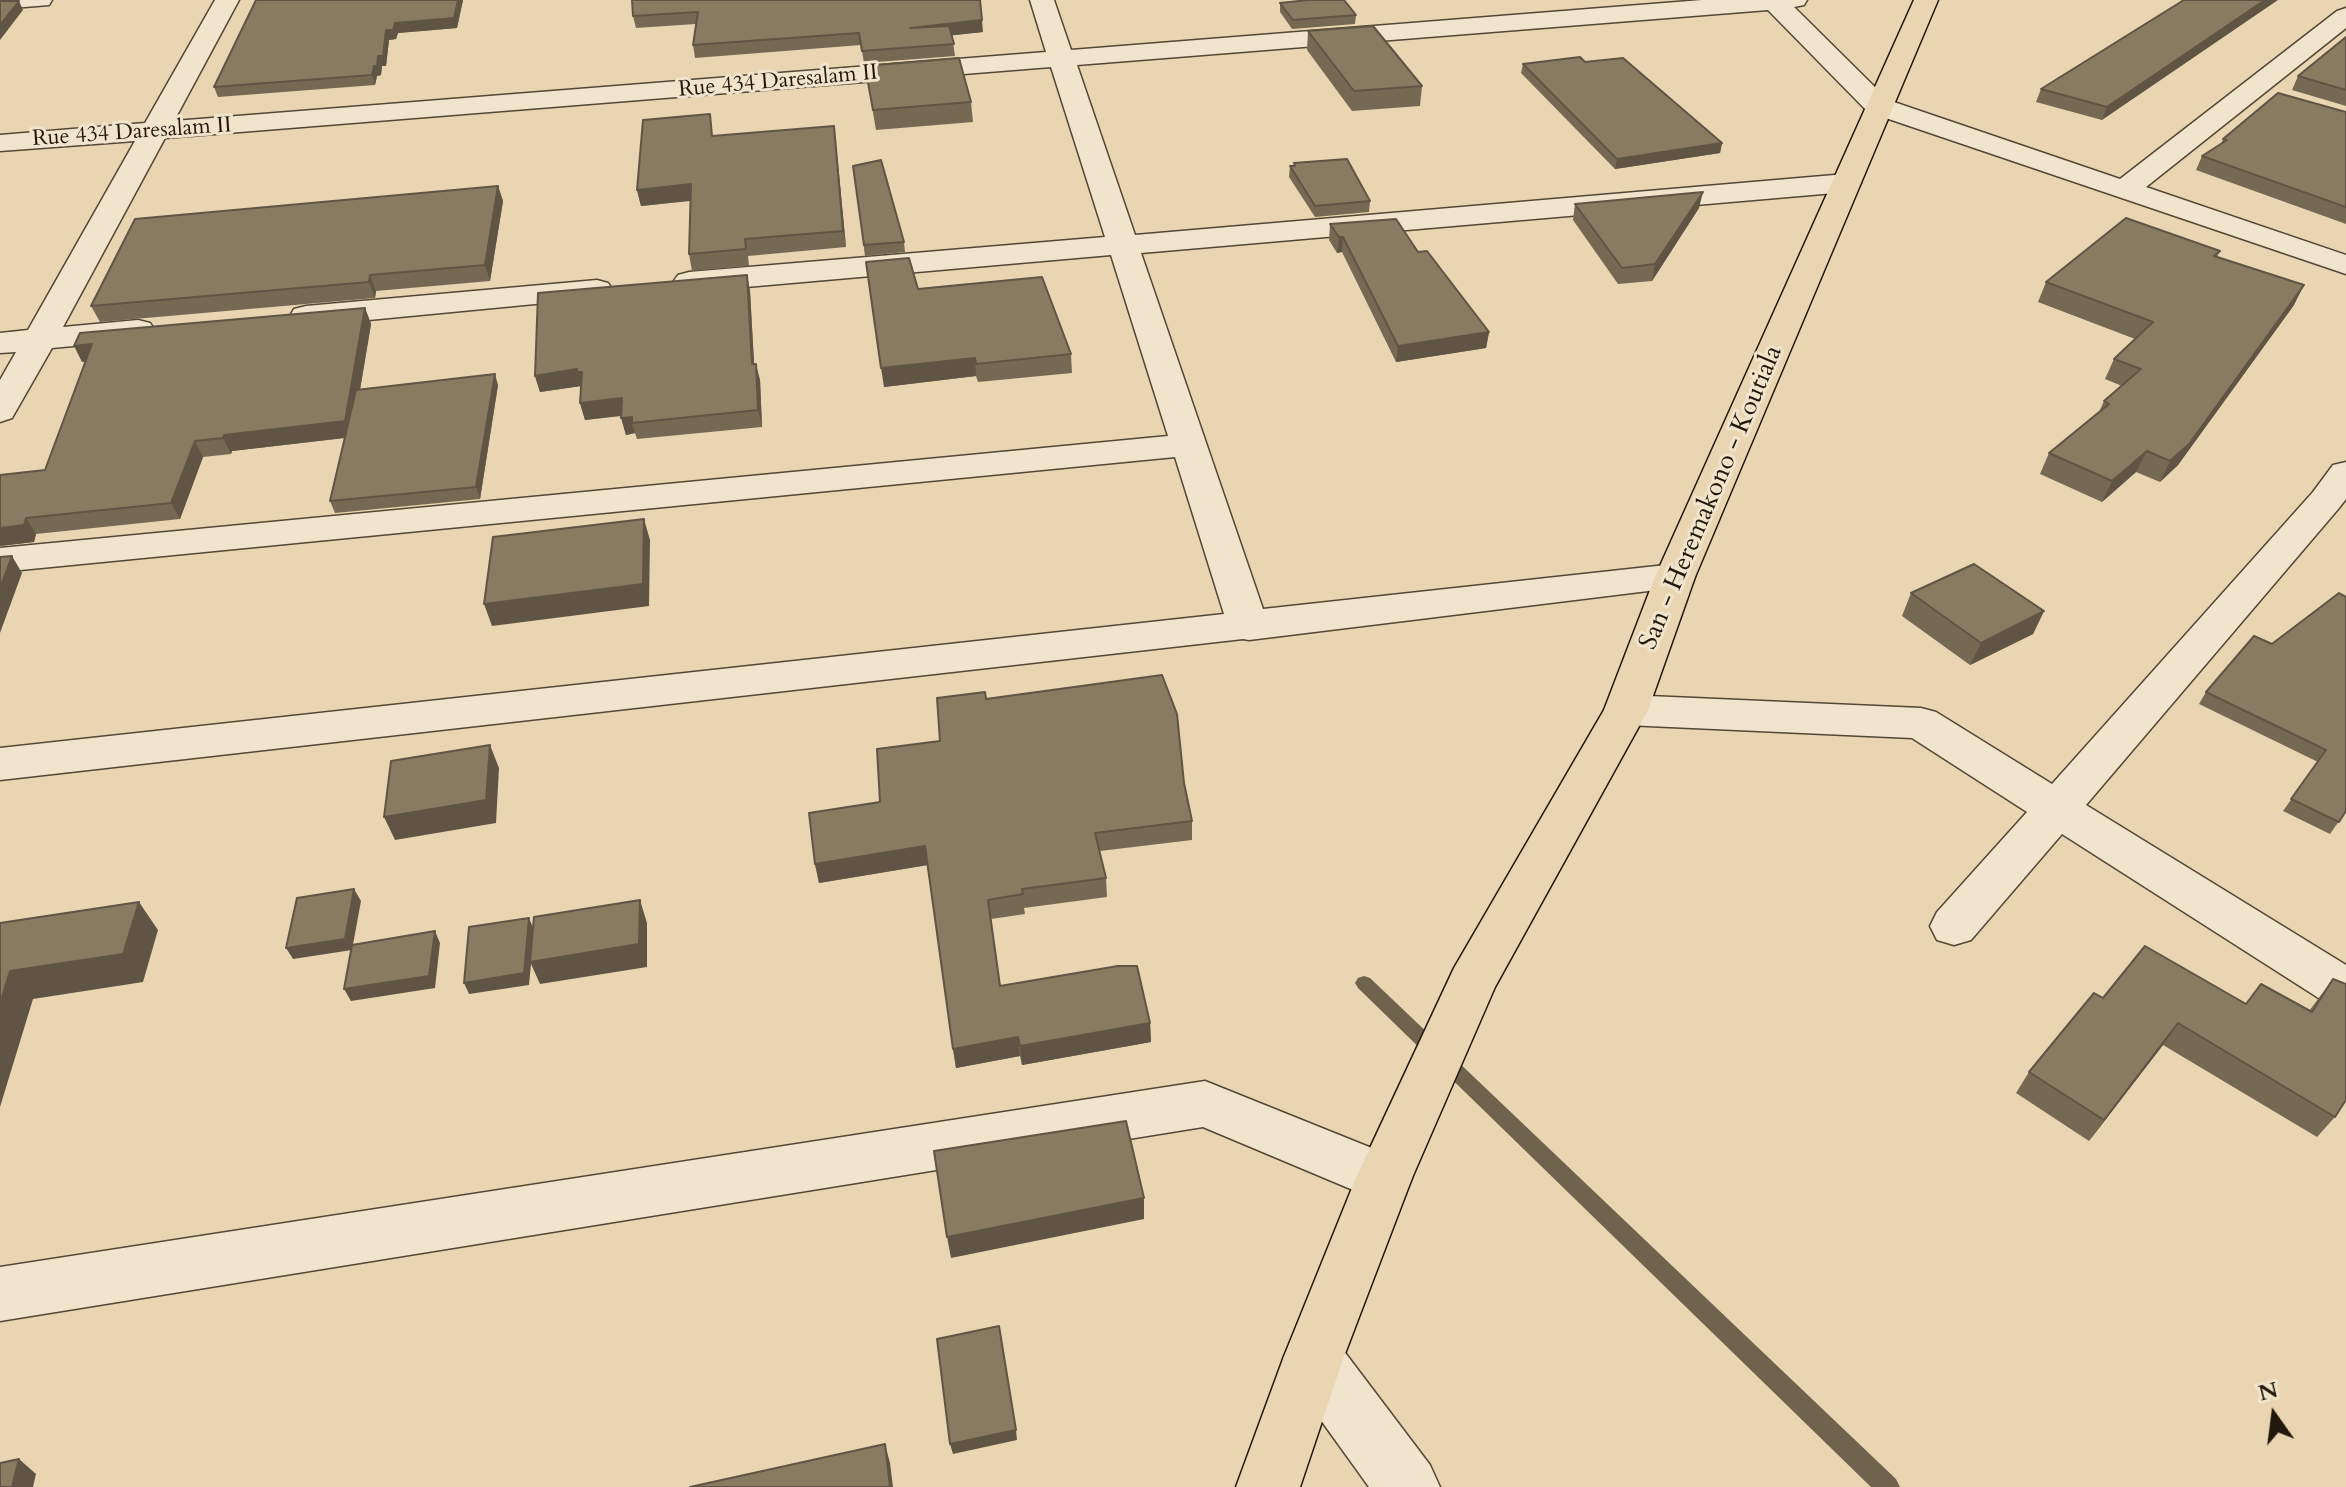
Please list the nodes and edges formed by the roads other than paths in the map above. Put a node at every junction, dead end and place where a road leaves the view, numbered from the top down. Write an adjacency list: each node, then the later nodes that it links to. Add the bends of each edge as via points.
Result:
1 (40, 0): 6 (street)
2 (227, 0): 12 (street)
3 (1042, 0): 8 (street)
4 (1926, 0): 11 (main road, San - Heremakono - Koutiala)
5 (1781, 1): 8 (street, Rue 434 Daresalam II); 11 (street)
6 (0, 2)
7 (2346, 16): 9 (street)
8 (1062, 59): 12 (street, Rue 434 Daresalam II); 16 (street)
9 (2252, 89): 10 (street); 15 (street)
10 (2279, 97)
11 (1878, 106): 14 (main road, San - Heremakono - Koutiala); 15 (street)
12 (155, 131): 13 (street, Rue 434 Daresalam II); 22 (street)
13 (0, 143)
14 (1846, 183): 16 (street); 28 (main road, San - Heremakono - Koutiala)
15 (2124, 190): 17 (street)
16 (1123, 244): 18 (street); 25 (street)
17 (2346, 265)
18 (661, 284)
19 (629, 287): 20 (street)
20 (279, 318)
21 (167, 328): 22 (street)
22 (40, 339): 23 (street); 24 (street)
23 (0, 343)
24 (0, 411)
25 (1189, 445): 27 (street); 29 (street)
26 (2346, 473): 32 (street)
27 (0, 560)
28 (1675, 577): 29 (street); 30 (main road, San - Heremakono - Koutiala)
29 (1249, 627): 31 (street)
30 (1626, 710): 32 (street, via 1921,723); 35 (main road, San - Heremakono - Koutiala, via 1472,982)
31 (0, 764)
32 (2059, 810): 33 (street); 34 (street)
33 (1954, 926)
34 (2346, 990)
35 (1384, 1178): 36 (street, via 1205,1104); 37 (main road)
36 (0, 1294)
37 (1313, 1359): 38 (main road); 39 (street)
38 (1268, 1487)
39 (1408, 1487)

